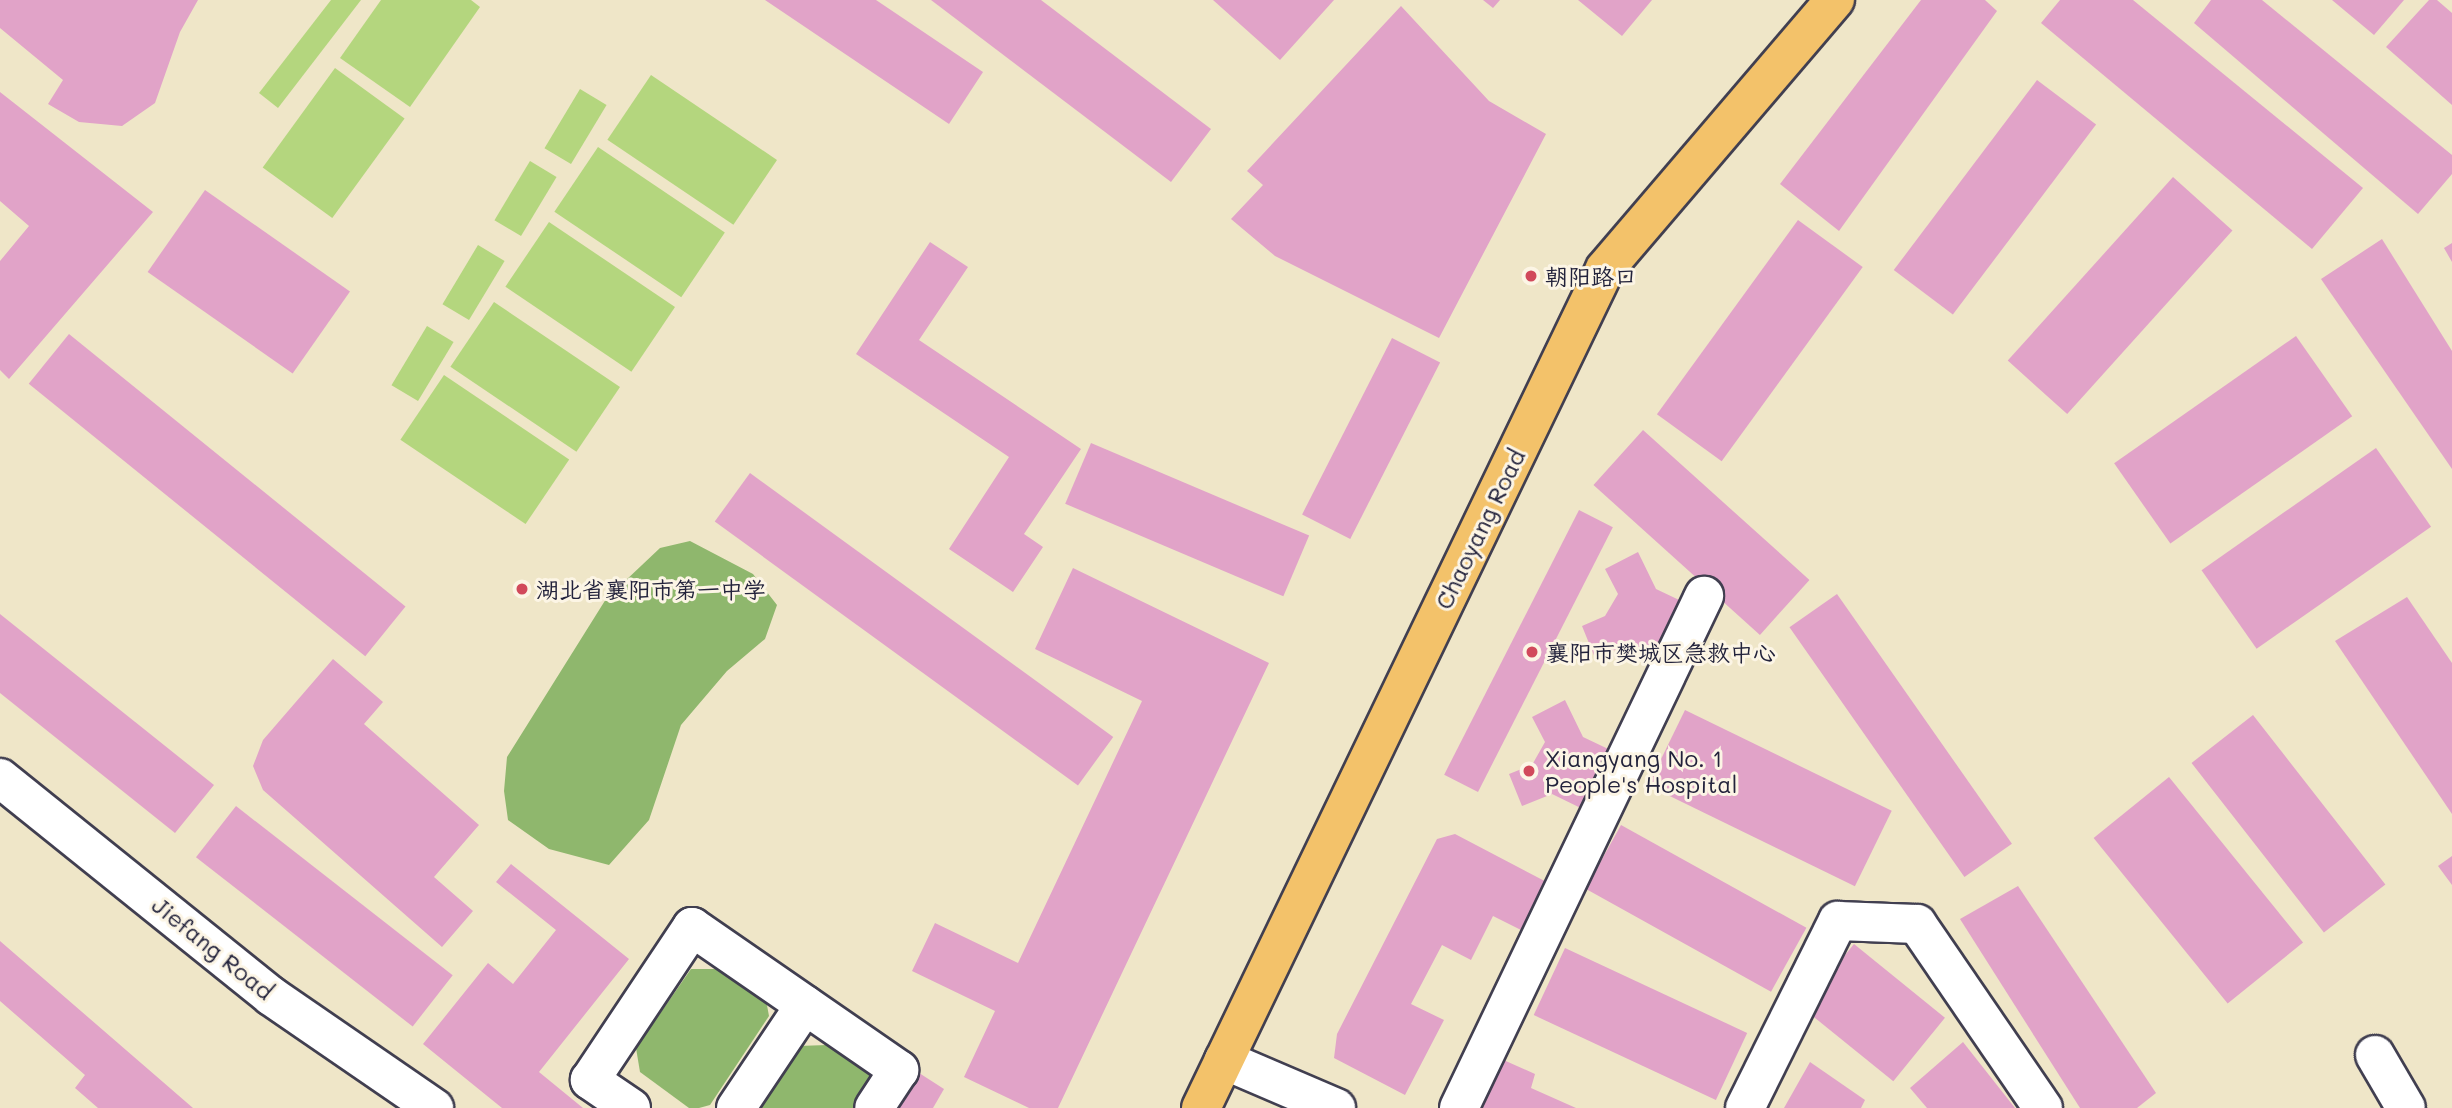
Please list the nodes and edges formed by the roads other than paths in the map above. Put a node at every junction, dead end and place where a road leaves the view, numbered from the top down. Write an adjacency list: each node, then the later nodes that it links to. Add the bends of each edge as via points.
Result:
1 (1835, 0): 6 (main road, Chaoyang Road, via 1605,269)
2 (1704, 596): 13 (street)
3 (0, 778): 7 (street, Jiefang Road, via 271,996)
4 (805, 1005): 8 (street, via 692,927 590,1080); 9 (street); 10 (street, via 899,1070)
5 (2375, 1055): 16 (street)
6 (1224, 1060): 11 (main road, Chaoyang Road); 12 (street)
7 (434, 1108)
8 (631, 1108)
9 (736, 1108)
10 (874, 1108)
11 (1200, 1108)
12 (1336, 1108)
13 (1459, 1108)
14 (1745, 1108): 15 (street, via 1838,922 1917,924)
15 (2043, 1108)
16 (2406, 1108)

